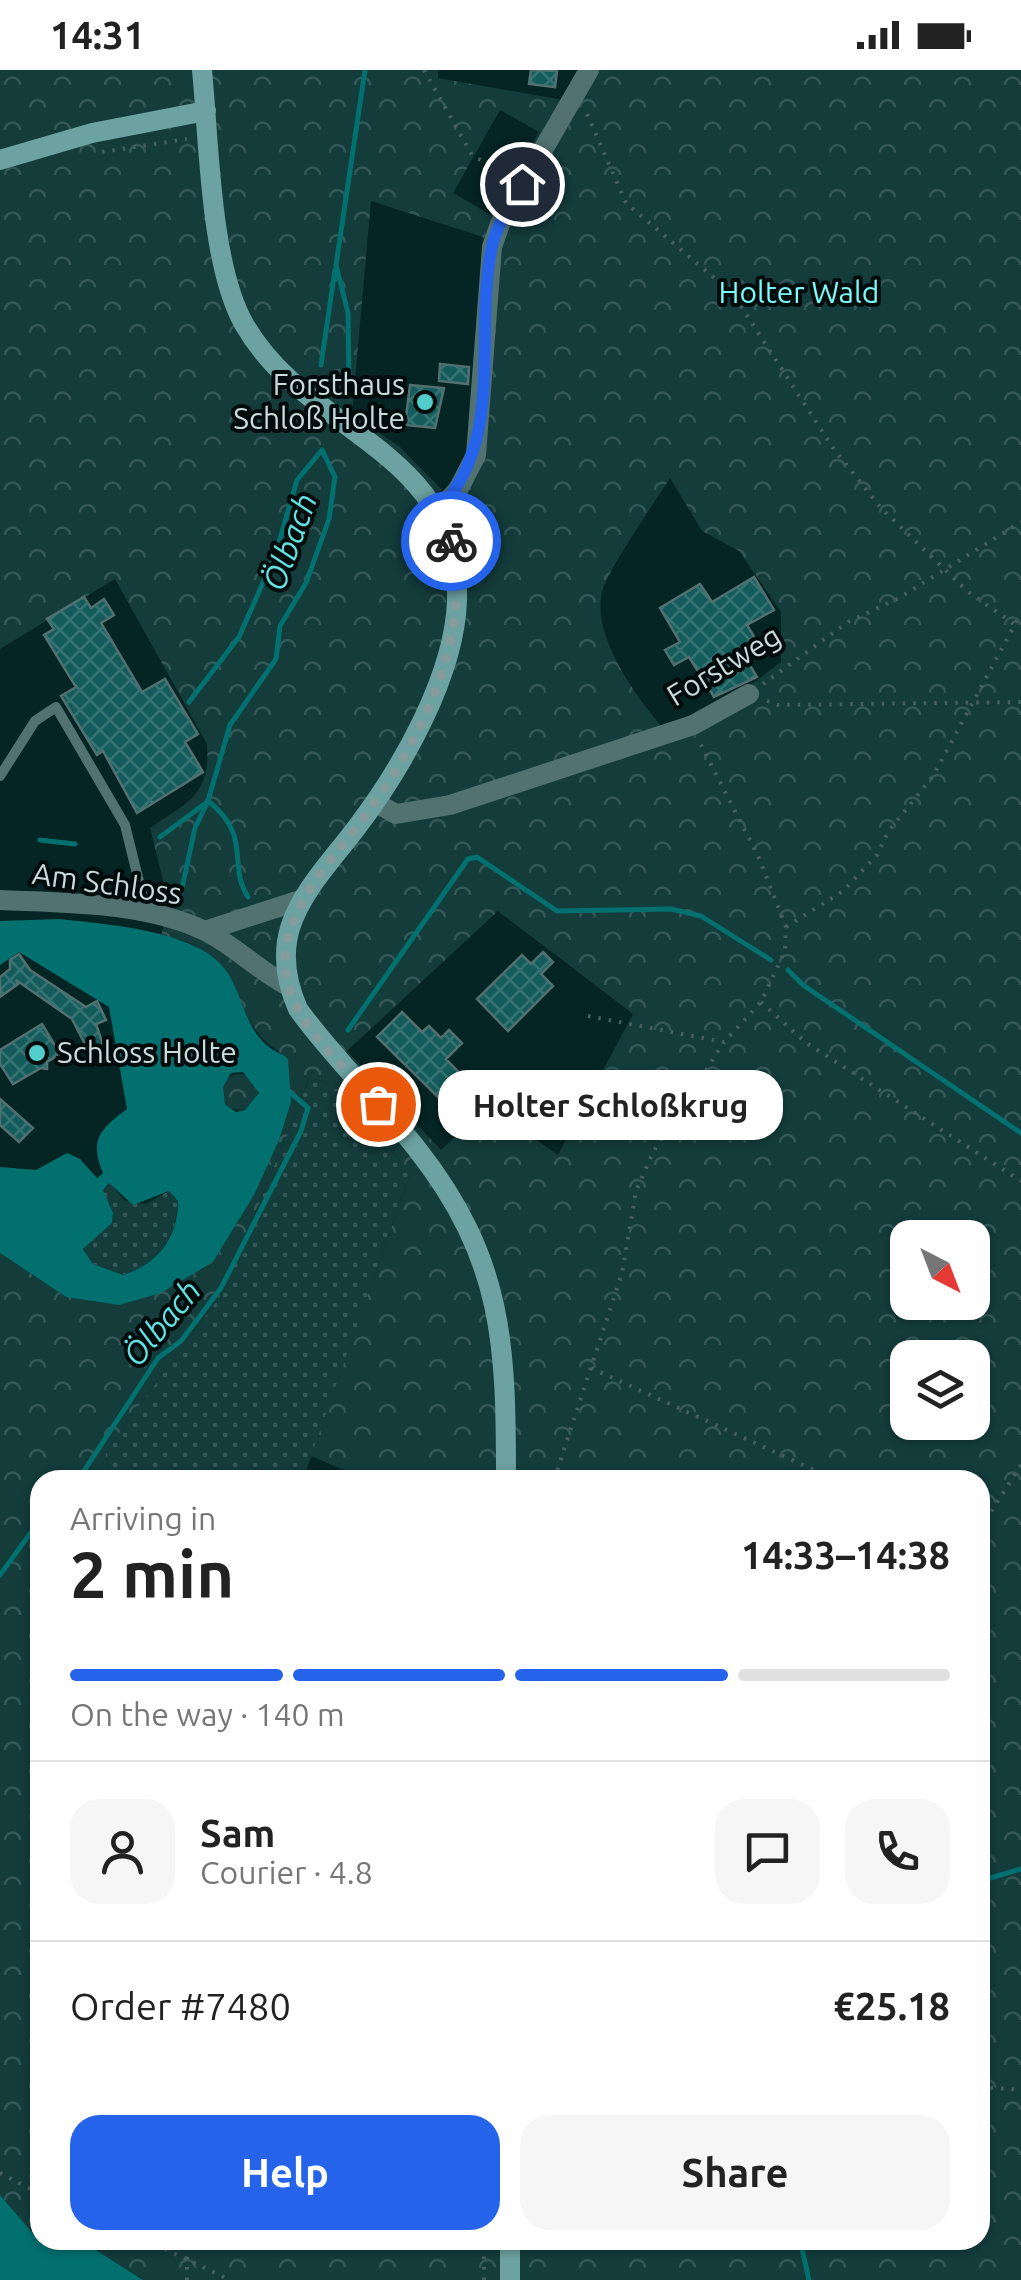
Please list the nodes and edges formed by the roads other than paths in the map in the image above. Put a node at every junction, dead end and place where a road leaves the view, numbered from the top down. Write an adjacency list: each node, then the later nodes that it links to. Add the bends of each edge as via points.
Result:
1 (202, 70): 3 (main road)
2 (589, 70): 5 (street, via 492,246 476,455)
3 (206, 110): 4 (main road, via 92,132); 5 (main road, via 225,270 242,320 266,358 389,456)
4 (0, 160)
5 (439, 510): 8 (main road, via 457,574 452,632 413,739)
6 (749, 694): 8 (street, Forstweg, via 693,725 450,805 396,814)
7 (0, 776): 11 (lane, via 35,721 56,708 125,825)
8 (376, 803): 9 (main road)
9 (303, 899): 12 (street, Am Schloss); 13 (main road, via 290,929)
10 (0, 900): 11 (street, Am Schloss)
11 (148, 914): 12 (street, Am Schloss)
12 (205, 931): 13 (street, Am Schloss)
13 (288, 986): 14 (main road, via 325,1047 415,1148 469,1230 494,1292 502,1336)
14 (506, 1470)
15 (510, 2250): 16 (main road)
16 (510, 2280)

